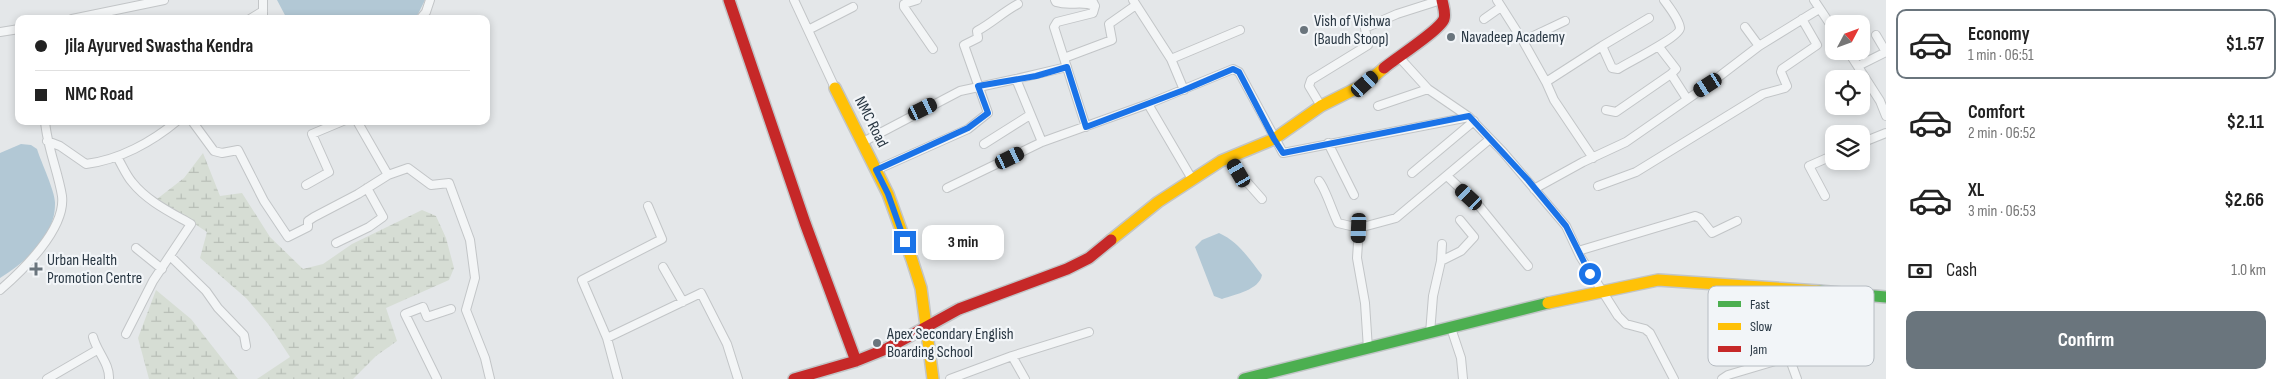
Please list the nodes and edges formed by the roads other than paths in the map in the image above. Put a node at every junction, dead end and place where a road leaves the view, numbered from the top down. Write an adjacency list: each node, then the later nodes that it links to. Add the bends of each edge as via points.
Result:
1 (164, 0): 17 (street)
2 (263, 0): 18 (street)
3 (430, 0): 19 (street)
4 (729, 0): 122 (street, via 804,223)
5 (795, 0): 27 (street, NMC Road)
6 (917, 0): 35 (street, via 904,4 904,7)
7 (1055, 0): 11 (street, via 1067,5 1084,1)
8 (1442, 0): 37 (street, via 1446,12 1444,20); 53 (street, via 1365,28 1368,45 1311,80 1309,86)
9 (1664, 0): 34 (street, via 1680,28)
10 (1814, 0): 16 (street)
11 (1094, 3): 38 (street, via 1093,13 1055,24)
12 (1135, 3): 38 (street, via 1109,24 1112,40); 39 (street)
13 (1018, 4): 46 (street, via 977,31 978,38 964,44)
14 (1499, 4): 22 (street); 31 (street)
15 (852, 7): 27 (street)
16 (1819, 9): 20 (street); 23 (street)
17 (91, 15)
18 (263, 15)
19 (423, 15)
20 (1825, 17)
21 (1649, 18): 32 (street)
22 (1484, 19)
23 (1802, 19): 33 (street); 85 (street, via 1817,45 1782,69 1785,88 1763,94 1636,172)
24 (1564, 21): 31 (street)
25 (1745, 28): 33 (street)
26 (15, 30): 29 (street)
27 (808, 30): 47 (street, NMC Road)
28 (1240, 30): 39 (street)
29 (0, 32)
30 (1876, 35): 36 (street)
31 (1523, 41): 45 (street)
32 (1602, 46): 34 (street, via 1612,68 1618,69); 45 (street)
33 (1759, 46): 50 (street)
34 (1659, 47): 43 (street, via 1676,69)
35 (934, 49)
36 (1886, 52): 41 (street)
37 (1398, 56): 48 (street); 53 (street, via 1365,84)
38 (1064, 58): 42 (street)
39 (1171, 59): 49 (street)
40 (1854, 60): 41 (street)
41 (1858, 66): 51 (street)
42 (1067, 67): 44 (street); 64 (street)
43 (1671, 74): 50 (street); 55 (street, via 1626,107 1616,112)
44 (1016, 79): 46 (street); 56 (street)
45 (1546, 82): 76 (street, via 1554,100)
46 (978, 86): 70 (street, via 923,109); 78 (street, via 988,113 968,128)
47 (835, 88): 70 (street, NMC Road)
48 (1428, 89): 54 (street); 58 (street)
49 (1184, 90): 52 (street); 66 (street, via 1236,69)
50 (1687, 99): 76 (street, via 1626,142)
51 (1883, 100): 57 (street)
52 (1148, 104): 64 (street); 82 (street)
53 (1321, 106): 66 (street)
54 (1378, 106)
55 (1606, 110)
56 (1030, 115): 71 (street); 73 (street)
57 (1886, 116)
58 (1471, 119): 67 (street); 72 (street); 79 (street)
59 (45, 125): 69 (street)
60 (172, 125): 75 (street)
61 (195, 125): 86 (street, via 214,151 238,150 264,201 288,237 308,227 308,221 314,217)
62 (333, 125): 84 (street, via 312,134 329,172)
63 (359, 125): 80 (street)
64 (1086, 127): 71 (street)
65 (1886, 132): 68 (street)
66 (1274, 139): 72 (street, via 1283,153); 74 (street)
67 (1490, 139): 81 (street); 88 (street)
68 (1870, 139)
69 (47, 141): 75 (street, via 86,164); 107 (street, via 62,198 59,215 35,256)
70 (863, 142): 78 (street, NMC Road)
71 (1042, 142): 87 (street)
72 (1328, 143): 89 (street)
73 (984, 144)
74 (1230, 157): 82 (street); 91 (street, via 1239,173)
75 (117, 158): 100 (street, via 141,191 190,224)
76 (1593, 158): 88 (street)
77 (1825, 159): 90 (street, via 1809,166)
78 (876, 170): 111 (street, NMC Road, via 888,194 921,288)
79 (1412, 173)
80 (388, 175): 86 (street); 128 (street, via 408,168 431,185 449,184 470,240 475,278 466,310)
81 (1447, 176): 95 (street, via 1396,218); 102 (street, via 1480,207)
82 (1192, 179): 111 (street, via 1089,258 959,309)
83 (1319, 181): 95 (street, via 1338,223)
84 (306, 185)
85 (1598, 186)
86 (367, 188): 96 (street, via 383,217)
87 (948, 188)
88 (1534, 189): 99 (street, via 1566,226)
89 (1354, 195)
90 (1825, 196)
91 (1262, 199)
92 (648, 206): 117 (street, via 662,239 582,280)
93 (1460, 220): 101 (street, via 1474,237 1461,251)
94 (1737, 221): 99 (street, via 1712,233 1695,216)
95 (1359, 228): 119 (street, via 1357,258 1366,303)
96 (336, 243)
97 (1442, 244): 101 (street)
98 (136, 248): 104 (street)
99 (1578, 252): 108 (street)
100 (170, 256): 104 (street); 118 (street, via 244,335)
101 (1441, 261): 114 (street, via 1432,296)
102 (1528, 266)
103 (663, 267): 109 (street)
104 (162, 269): 115 (street)
105 (1741, 285): 106 (street); 108 (street, via 1658,280)
106 (1753, 286)
107 (0, 290)
108 (1600, 290): 112 (street); 137 (street, via 1626,324 1650,333)
109 (683, 302): 117 (street); 130 (street, via 701,293 727,344)
110 (451, 308): 127 (street, via 427,317 423,307 405,314)
111 (925, 328): 122 (street); 132 (street, NMC Road)
112 (1451, 328): 114 (street); 136 (street, via 1461,358)
113 (1089, 332): 121 (street)
114 (1430, 333): 119 (street)
115 (126, 334)
116 (93, 337): 120 (street)
117 (606, 338): 129 (street)
118 (246, 346)
119 (1368, 349): 135 (street)
120 (97, 350): 125 (street); 126 (street, via 109,371)
121 (1012, 356): 133 (street); 134 (street)
122 (856, 361): 131 (street)
123 (1758, 366): 138 (street)
124 (1792, 366): 139 (street)
125 (47, 379)
126 (109, 379)
127 (436, 379)
128 (490, 379)
129 (618, 379)
130 (738, 379)
131 (794, 379)
132 (933, 379)
133 (950, 379)
134 (1025, 379)
135 (1244, 379)
136 (1463, 379)
137 (1674, 379)
138 (1722, 379)
139 (1797, 379)

